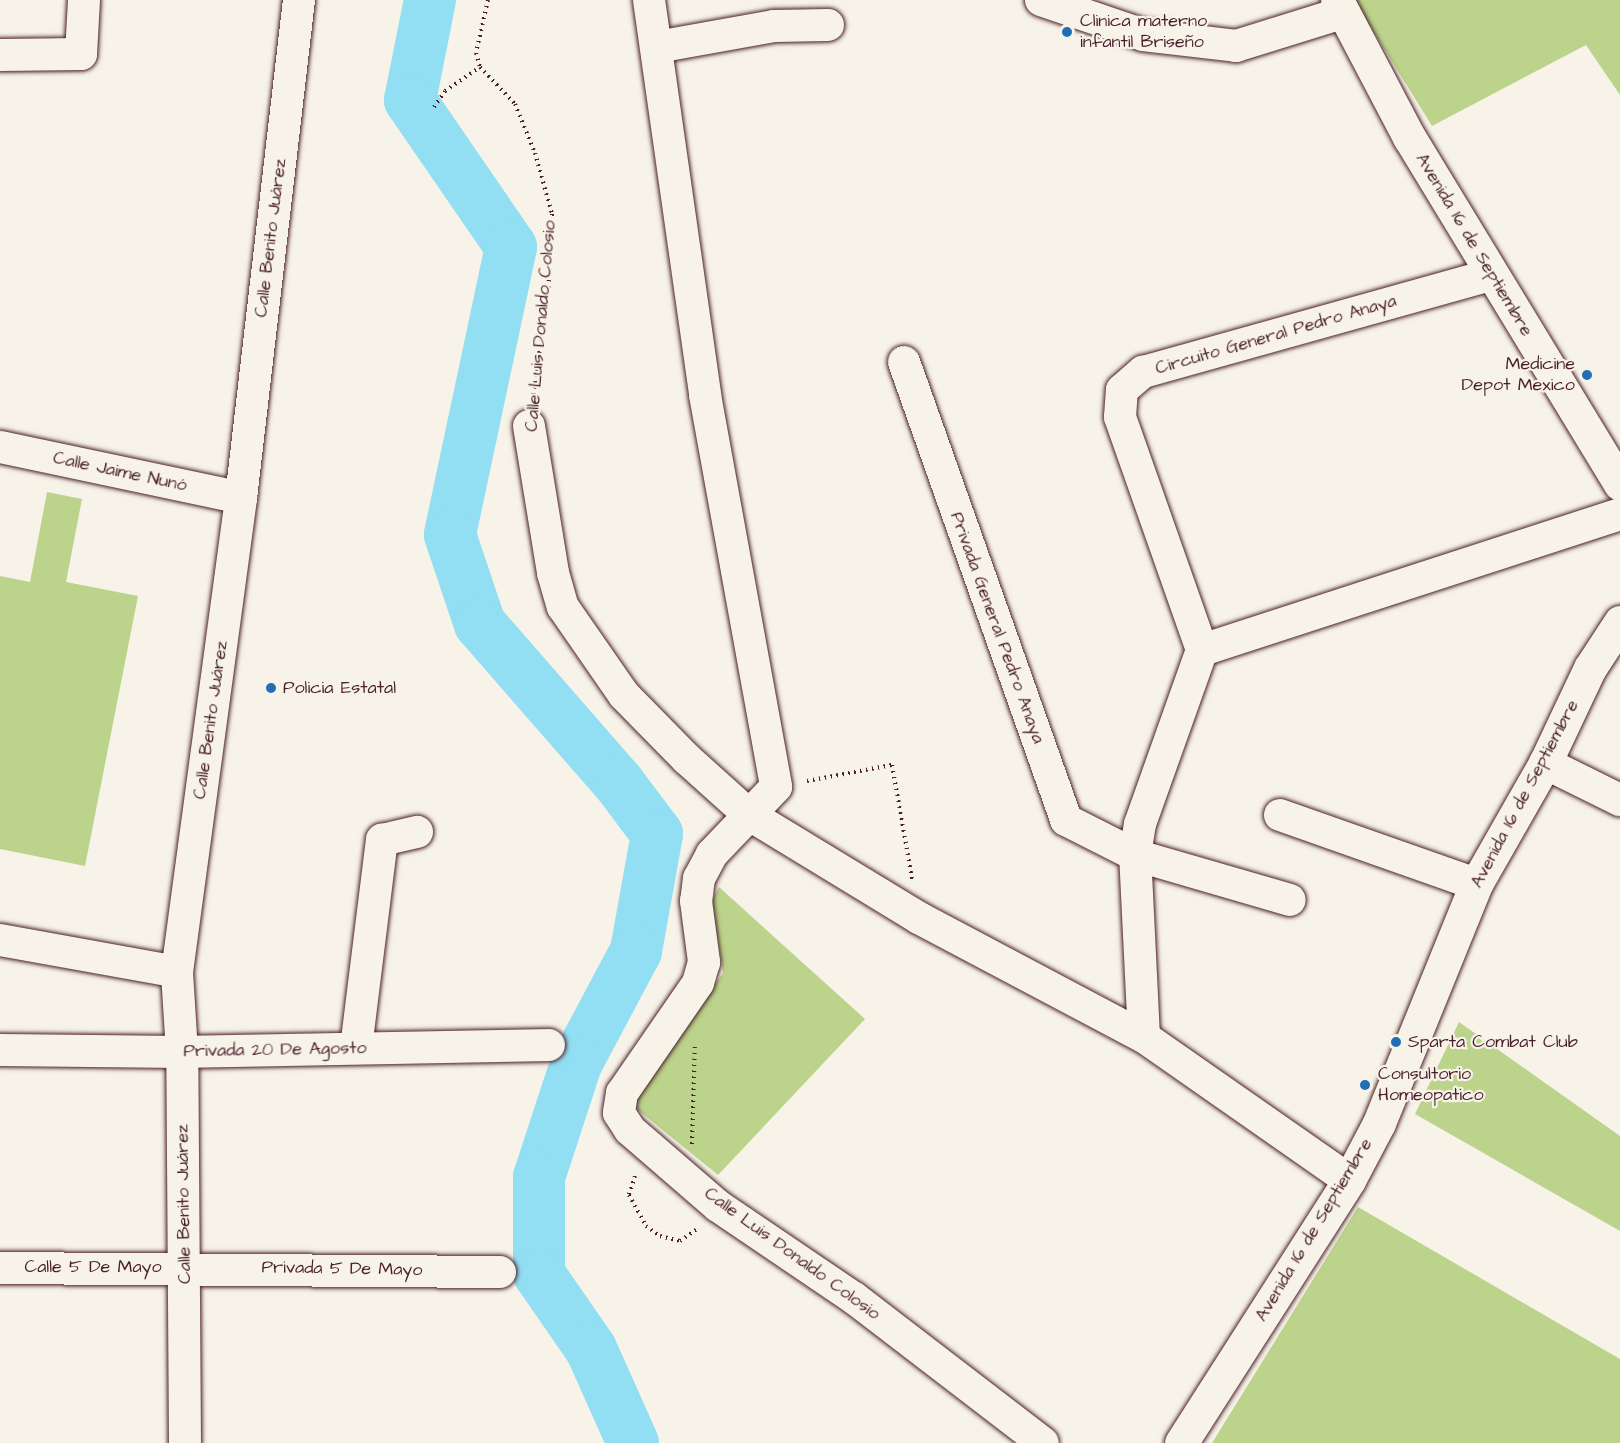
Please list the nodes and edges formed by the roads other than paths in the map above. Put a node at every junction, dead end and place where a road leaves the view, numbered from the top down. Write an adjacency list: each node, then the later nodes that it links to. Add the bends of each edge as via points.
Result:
1 (84, 0): 8 (street, via 81,54)
2 (299, 0): 14 (street, Calle Benito Juárez)
3 (649, 0): 7 (street)
4 (1041, 0): 5 (street, via 1143,35 1236,46)
5 (1339, 6): 9 (main road, Avenida 16 de Septiembre)
6 (828, 25): 7 (street, via 774,26)
7 (657, 47): 20 (street, Calle Luis Donaldo Colosio, via 705,395 776,787)
8 (0, 55)
9 (1490, 275): 13 (main road, Avenida 16 de Septiembre); 17 (street, Circuito General Pedro Anaya, via 1143,372 1122,390 1120,417)
10 (904, 362): 23 (street, Privada General Pedro Anaya, via 1066,820)
11 (529, 426): 20 (street, Calle Luis Donaldo Colosio, via 553,573 563,607 624,695)
12 (0, 447): 14 (street, Calle Jaime Nunó)
13 (1620, 484)
14 (241, 498): 27 (street, Calle Benito Juárez)
15 (1620, 514): 17 (street)
16 (1620, 622): 18 (main road, Avenida 16 de Septiembre, via 1590,668)
17 (1202, 650): 23 (street, via 1140,824)
18 (1545, 763): 19 (street); 24 (main road, Avenida 16 de Septiembre)
19 (1620, 800)
20 (748, 814): 28 (street, Calle Luis Donaldo Colosio, via 919,918); 38 (street, Calle Luis Donaldo Colosio, via 712,854 699,878 696,901 704,962 698,983 622,1093 619,1113 630,1130 718,1206 855,1298)
21 (1280, 815): 24 (street)
22 (417, 832): 30 (street, via 382,840)
23 (1135, 855): 25 (street, Privada General Pedro Anaya); 28 (street)
24 (1476, 884): 33 (main road, Avenida 16 de Septiembre, via 1379,1123)
25 (1290, 900)
26 (0, 940): 27 (street)
27 (177, 972): 32 (street, Calle Benito Juárez)
28 (1144, 1037): 33 (street, Calle Luis Donaldo Colosio)
29 (549, 1045): 30 (street, Privada 20 De Agosto)
30 (356, 1048): 32 (street, Privada 20 De Agosto)
31 (0, 1050): 32 (street, Privada 20 De Agosto)
32 (182, 1052): 34 (street, Calle Benito Juárez)
33 (1349, 1180): 39 (main road, Avenida 16 de Septiembre)
34 (185, 1266): 35 (street, Calle 5 De Mayo); 36 (street, Privada 5 De Mayo); 37 (street, Calle Benito Juárez)
35 (0, 1268)
36 (500, 1272)
37 (185, 1443)
38 (1043, 1443)
39 (1182, 1443)

